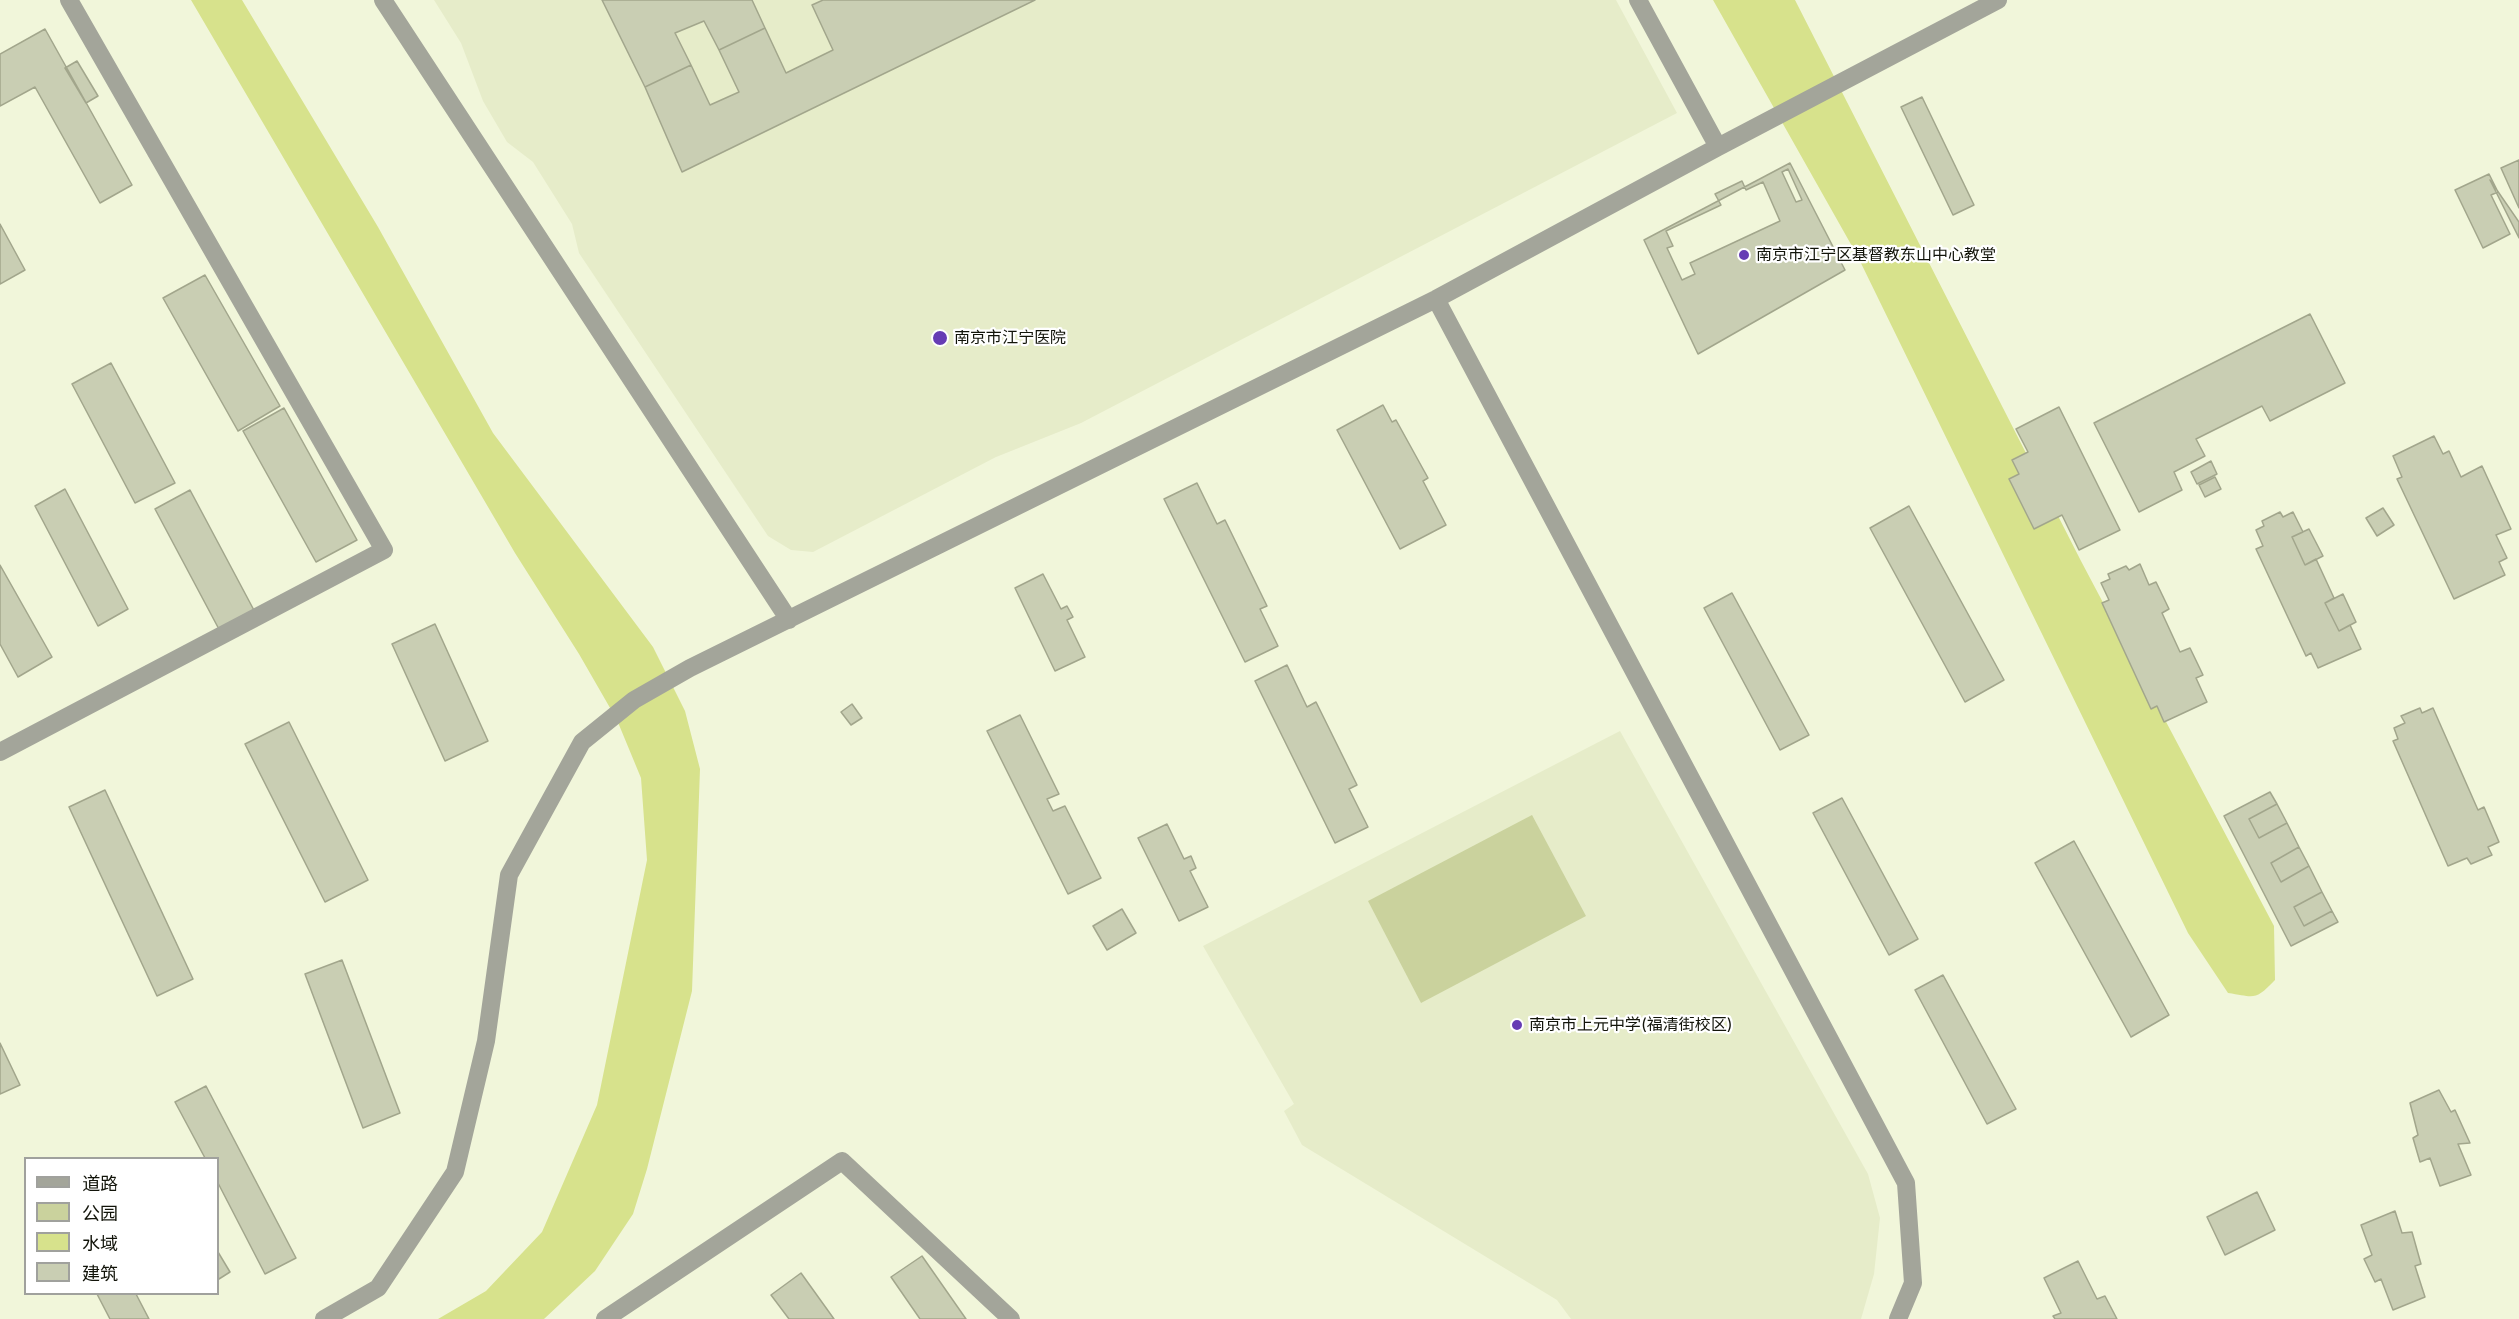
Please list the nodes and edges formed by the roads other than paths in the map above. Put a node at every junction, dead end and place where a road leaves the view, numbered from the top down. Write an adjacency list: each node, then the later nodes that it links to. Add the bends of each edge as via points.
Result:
1 (69, 0): 8 (street, via 384,550)
2 (382, 0): 7 (street)
3 (1638, 0): 5 (street)
4 (1998, 0): 5 (street)
5 (1718, 147): 6 (street)
6 (1436, 299): 7 (street); 12 (street, via 1906,1182 1913,1282)
7 (789, 620): 9 (street, via 634,700 582,742 509,875 486,1041 455,1172 378,1288)
8 (0, 752)
9 (324, 1319)
10 (605, 1319): 11 (street, via 842,1161)
11 (1011, 1319)
12 (1898, 1319)

